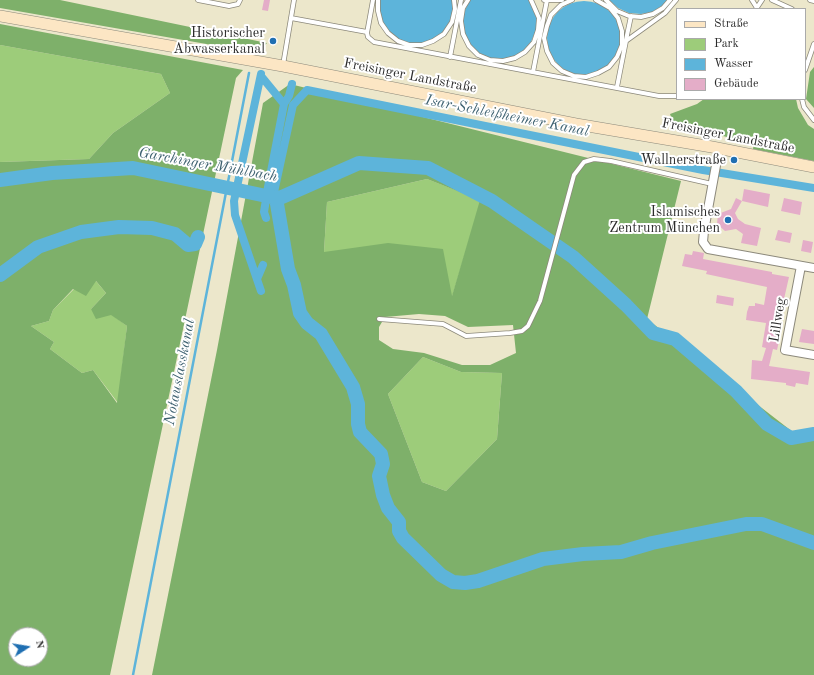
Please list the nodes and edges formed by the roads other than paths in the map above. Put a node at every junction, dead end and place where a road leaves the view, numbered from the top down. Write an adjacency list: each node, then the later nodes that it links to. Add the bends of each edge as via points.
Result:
1 (198, 0): 2 (lane, via 229,6 238,4)
2 (240, 0)
3 (294, 0): 29 (lane)
4 (373, 0): 31 (lane)
5 (378, 0): 34 (lane, via 381,23 388,33)
6 (454, 0): 27 (lane)
7 (461, 0): 27 (lane)
8 (468, 0): 27 (lane)
9 (531, 0): 30 (lane)
10 (544, 0): 11 (lane)
11 (547, 0): 12 (lane); 30 (lane)
12 (562, 0)
13 (570, 0): 30 (lane, via 561,5)
14 (596, 0): 23 (lane)
15 (606, 0): 23 (lane)
16 (670, 0): 28 (lane, via 653,14)
17 (676, 0): 32 (lane, via 665,13)
18 (752, 0): 24 (lane)
19 (762, 0): 24 (lane)
20 (772, 0): 25 (lane)
21 (810, 0): 22 (lane)
22 (814, 1)
23 (610, 7): 28 (lane); 32 (lane, via 618,18)
24 (756, 8)
25 (790, 8)
26 (0, 16): 37 (main road, Freisinger Landstraße)
27 (458, 16): 34 (lane, via 444,34 434,41); 35 (lane); 36 (lane, via 468,46)
28 (630, 16): 32 (lane)
29 (291, 18): 31 (lane); 37 (lane)
30 (542, 31): 36 (lane, via 526,52 515,58); 39 (lane); 40 (lane, via 553,63 562,71)
31 (368, 32): 34 (lane, via 368,37 374,42)
32 (625, 44): 40 (lane, via 608,67 598,73); 41 (lane)
33 (814, 44): 38 (lane)
34 (407, 46): 35 (lane)
35 (450, 57): 36 (lane)
36 (492, 63): 39 (lane)
37 (282, 66): 45 (main road, Freisinger Landstraße, via 576,124)
38 (806, 67)
39 (533, 72): 40 (lane)
40 (577, 78): 41 (lane)
41 (617, 87): 42 (lane, via 659,96)
42 (676, 96)
43 (802, 100): 44 (lane, via 804,107)
44 (814, 120)
45 (719, 149): 46 (main road, Freisinger Landstraße); 47 (street)
46 (814, 167)
47 (713, 180): 48 (street, via 703,242 708,249); 50 (lane, via 611,161 594,159 584,162 574,175 540,301 528,326 522,331 466,336 443,324)
48 (801, 266): 49 (street); 51 (street, Lillweg, via 785,350)
49 (814, 268)
50 (379, 319)
51 (814, 355)

